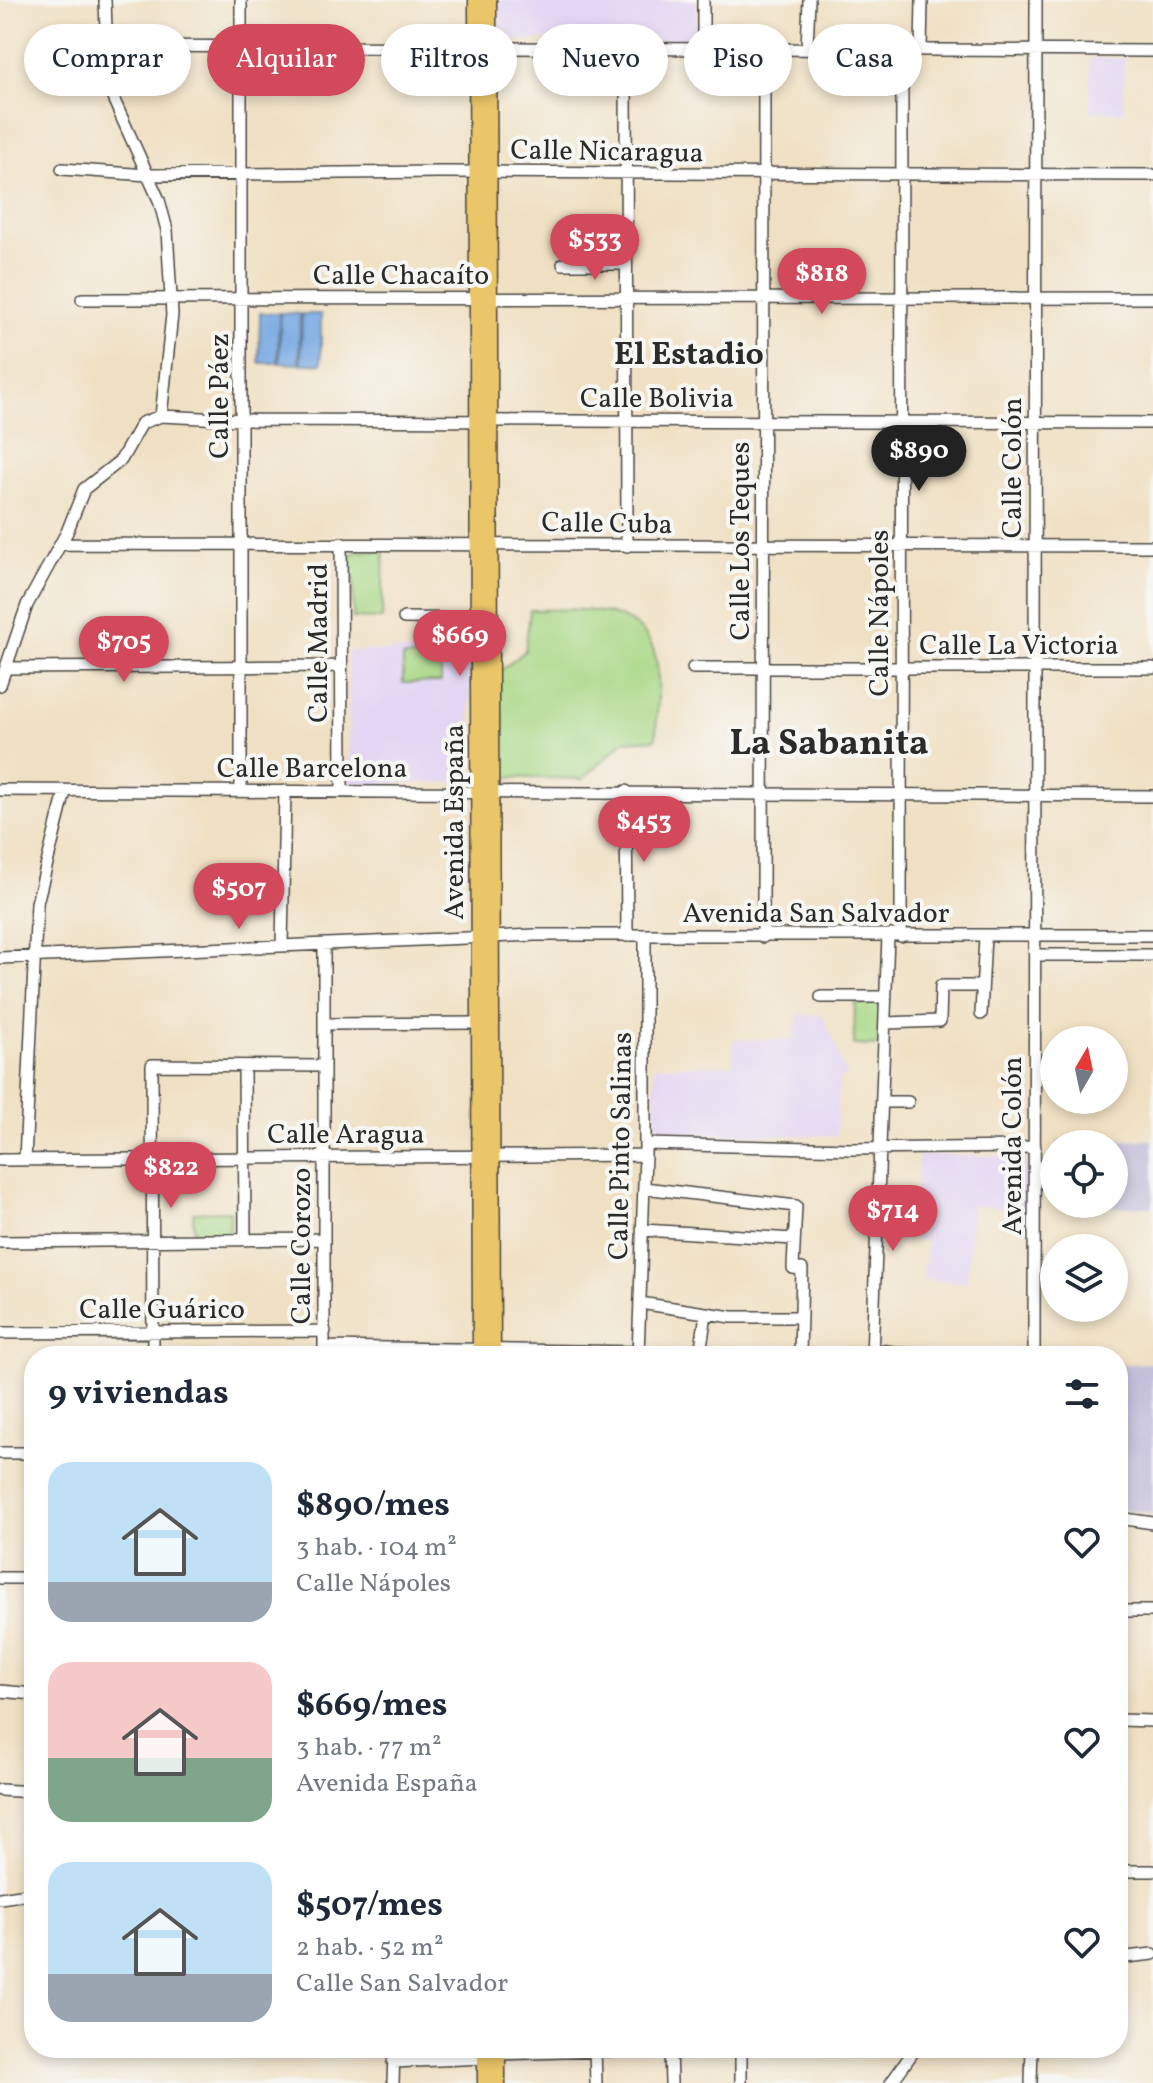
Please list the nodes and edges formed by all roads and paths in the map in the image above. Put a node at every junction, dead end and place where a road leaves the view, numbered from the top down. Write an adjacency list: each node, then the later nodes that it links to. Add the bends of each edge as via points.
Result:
1 (105, 0): 9 (street)
2 (241, 0): 10 (street, Calle Páez)
3 (476, 0): 11 (main road, Avenida España)
4 (489, 0): 12 (main road, Avenida España)
5 (703, 0): 13 (street)
6 (809, 0): 16 (street)
7 (922, 0): 14 (street)
8 (1036, 0): 18 (street, Calle Colón)
9 (105, 24)
10 (241, 24)
11 (480, 24)
12 (486, 24)
13 (703, 24)
14 (922, 24)
15 (792, 49): 16 (street)
16 (807, 49)
17 (922, 50): 18 (street)
18 (1036, 51): 19 (street); 33 (street, Calle Colón)
19 (1153, 51)
20 (112, 96): 30 (street)
21 (241, 96): 28 (street, Calle Páez)
22 (483, 96): 27 (main road, Avenida España)
23 (626, 96): 29 (street)
24 (764, 96): 31 (street, Calle Los Teques)
25 (902, 96): 32 (street, Calle Nápoles)
26 (62, 169): 30 (street, Calle Nicaragua)
27 (483, 173): 28 (street, Calle Nicaragua); 29 (street, Calle Nicaragua); 39 (main road, Avenida España)
28 (241, 174): 30 (street, Calle Nicaragua); 38 (street, Calle Páez)
29 (626, 174): 31 (street, Calle Nicaragua); 36 (street)
30 (148, 175): 37 (street, via 167,230)
31 (763, 175): 32 (street, Calle Nicaragua); 41 (street, Calle Los Teques)
32 (902, 175): 33 (street, Calle Nicaragua); 44 (street, Calle Nápoles)
33 (1036, 175): 34 (street, Calle Nicaragua); 45 (street, Calle Colón)
34 (1153, 175)
35 (563, 264): 36 (street)
36 (626, 264): 40 (street)
37 (173, 297): 38 (street, Calle Chacaíto); 43 (street, Calle Chacaíto); 46 (street)
38 (242, 297): 39 (street, Calle Chacaíto); 47 (street, Calle Páez)
39 (484, 298): 40 (street, Calle Chacaíto); 48 (main road, Avenida España)
40 (626, 298): 41 (street, Calle Chacaíto); 49 (street)
41 (763, 298): 44 (street, Calle Chacaíto); 50 (street, Calle Los Teques)
42 (1153, 298): 45 (street, Calle Chacaíto)
43 (82, 299)
44 (902, 299): 45 (street, Calle Chacaíto); 51 (street, Calle Nápoles)
45 (1036, 299): 52 (street, Calle Colón)
46 (161, 416): 47 (street, Calle Bolivia); 56 (street, via 142,423 121,460 87,485)
47 (242, 420): 48 (street, Calle Bolivia); 54 (street, Calle Páez)
48 (484, 420): 49 (street, Calle Bolivia); 57 (main road, Avenida España)
49 (627, 421): 50 (street, Calle Bolivia); 60 (street)
50 (763, 422): 51 (street, Calle Bolivia); 61 (street, Calle Los Teques)
51 (902, 422): 52 (street, Calle Bolivia); 58 (street, Calle Nápoles)
52 (1035, 422): 53 (street, Calle Bolivia); 59 (street, Calle Colón)
53 (1153, 423)
54 (242, 542): 55 (street, Calle Cuba); 56 (street, Calle Cuba); 66 (street, Calle Páez)
55 (341, 543): 57 (street, Calle Cuba); 65 (street, Calle Madrid)
56 (61, 544): 67 (street, via 27,605)
57 (485, 544): 60 (street, Calle Cuba); 64 (main road, Avenida España); 78 (main road, Avenida España)
58 (902, 545): 59 (street, Calle Cuba); 61 (street, Calle Cuba); 70 (street, Calle Nápoles)
59 (1035, 545): 62 (street, Calle Cuba); 71 (street, Calle Colón)
60 (627, 546): 61 (street, Calle Cuba)
61 (763, 546): 69 (street, Calle Los Teques)
62 (1153, 546)
63 (404, 618): 64 (street)
64 (478, 619): 78 (main road, Avenida España)
65 (341, 666): 66 (street); 77 (street, Calle Madrid)
66 (242, 667): 67 (street); 75 (street, Calle Páez)
67 (7, 668): 73 (street)
68 (693, 668): 69 (street, Calle La Victoria)
69 (763, 668): 70 (street, Calle La Victoria); 81 (street, Calle Los Teques)
70 (902, 668): 71 (street, Calle La Victoria); 82 (street, Calle Nápoles)
71 (1035, 668): 72 (street, Calle La Victoria); 83 (street, Calle Colón)
72 (1153, 668)
73 (0, 685)
74 (0, 790): 80 (street, Calle Barcelona)
75 (241, 791): 76 (street, Calle Barcelona); 80 (street, Calle Barcelona)
76 (285, 791): 77 (street, Calle Barcelona); 95 (street)
77 (342, 791): 78 (street, Calle Barcelona)
78 (485, 791): 79 (street, Calle Barcelona); 92 (main road, Avenida España)
79 (626, 791): 81 (street, Calle Barcelona); 86 (street)
80 (65, 792): 99 (street, via 40,887)
81 (763, 793): 82 (street, Calle Barcelona); 93 (street, Calle Los Teques)
82 (902, 795): 83 (street, Calle Barcelona); 89 (street, Calle Nápoles)
83 (1034, 796): 84 (street, Calle Barcelona); 91 (street, Calle Colón)
84 (1153, 796)
85 (1153, 935): 91 (street, Avenida San Salvador)
86 (627, 936): 87 (street, Avenida San Salvador); 92 (street, Avenida San Salvador)
87 (645, 936): 93 (street, Avenida San Salvador); 113 (street, Calle Pinto Salinas)
88 (888, 936): 89 (street, Avenida San Salvador); 93 (street, Avenida San Salvador); 102 (street)
89 (901, 936): 90 (street, Avenida San Salvador)
90 (985, 936): 91 (street, Avenida San Salvador); 100 (street)
91 (1035, 936): 96 (street, Avenida Colón)
92 (486, 937): 94 (street, Avenida San Salvador); 104 (main road, Avenida España); 115 (main road, Avenida España)
93 (763, 937)
94 (324, 944): 95 (street, Avenida San Salvador); 106 (street, Calle Corozo)
95 (282, 946): 99 (street, Avenida San Salvador)
96 (1035, 955): 97 (street); 111 (street, Avenida Colón)
97 (1153, 955)
98 (0, 958): 99 (street, Avenida San Salvador)
99 (34, 958): 119 (street)
100 (982, 986): 103 (street); 105 (street, via 941,986 940,1021)
101 (821, 997): 102 (street)
102 (886, 997): 105 (street)
103 (981, 1014)
104 (479, 1023): 106 (street); 115 (main road, Avenida España)
105 (885, 1023): 109 (street)
106 (324, 1024): 108 (street, Calle Corozo)
107 (244, 1066): 108 (street); 116 (street, via 152,1065); 117 (street)
108 (324, 1066): 114 (street, Calle Corozo)
109 (882, 1102): 110 (street); 112 (street)
110 (908, 1102)
111 (1035, 1147): 112 (street, Calle Aragua); 140 (street, Avenida Colón)
112 (880, 1148): 113 (street, Calle Aragua); 139 (street)
113 (645, 1150): 115 (street, Calle Aragua); 120 (street, Calle Pinto Salinas)
114 (324, 1157): 115 (street, Calle Aragua); 117 (street, Calle Aragua); 122 (street, Calle Corozo)
115 (486, 1157): 135 (main road, Avenida España)
116 (153, 1158): 117 (street, Calle Aragua); 119 (street, Calle Aragua); 126 (street)
117 (244, 1158): 124 (street)
118 (0, 1160): 119 (street, Calle Aragua)
119 (25, 1160)
120 (644, 1188): 121 (street, Calle Pinto Salinas); 123 (street, via 796,1206)
121 (643, 1230): 123 (street); 127 (street, Calle Pinto Salinas)
122 (324, 1239): 124 (street); 130 (street, Calle Corozo)
123 (794, 1239): 129 (street, via 793,1268 802,1269)
124 (245, 1240): 126 (street)
125 (0, 1242): 126 (street)
126 (153, 1242): 132 (street)
127 (640, 1303): 128 (street); 136 (street, Calle Pinto Salinas)
128 (706, 1314): 129 (street); 137 (street)
129 (801, 1317): 138 (street)
130 (325, 1331): 132 (street, Calle Guárico); 134 (street, Calle Corozo)
131 (0, 1333): 132 (street, Calle Guárico)
132 (153, 1333): 133 (street)
133 (153, 1346)
134 (324, 1346)
135 (486, 1346)
136 (638, 1346)
137 (701, 1346)
138 (800, 1346)
139 (872, 1346)
140 (1034, 1346)
141 (0, 1453): 142 (street)
142 (24, 1453)
143 (1128, 1519): 144 (street)
144 (1153, 1523)
145 (0, 1578): 146 (street)
146 (24, 1578)
147 (1128, 1611): 148 (street)
148 (1153, 1611)
149 (0, 1691): 150 (street)
150 (24, 1693)
151 (1128, 1720): 152 (street)
152 (1153, 1721)
153 (0, 1790): 154 (street)
154 (24, 1791)
155 (1128, 1871): 156 (street)
156 (1153, 1871)
157 (24, 1894): 158 (street)
158 (0, 1898)
159 (1153, 1954): 160 (street)
160 (1128, 1957)
161 (393, 2058): 170 (street)
162 (432, 2058): 170 (street)
163 (490, 2058): 172 (main road)
164 (492, 2058): 173 (main road)
165 (595, 2058): 174 (street)
166 (670, 2058): 175 (street)
167 (741, 2058): 176 (street)
168 (909, 2058): 177 (street)
169 (1032, 2058): 178 (street)
170 (393, 2062): 171 (street)
171 (393, 2083)
172 (485, 2083)
173 (498, 2083)
174 (596, 2083)
175 (671, 2083)
176 (741, 2083)
177 (891, 2083)
178 (1031, 2083)

